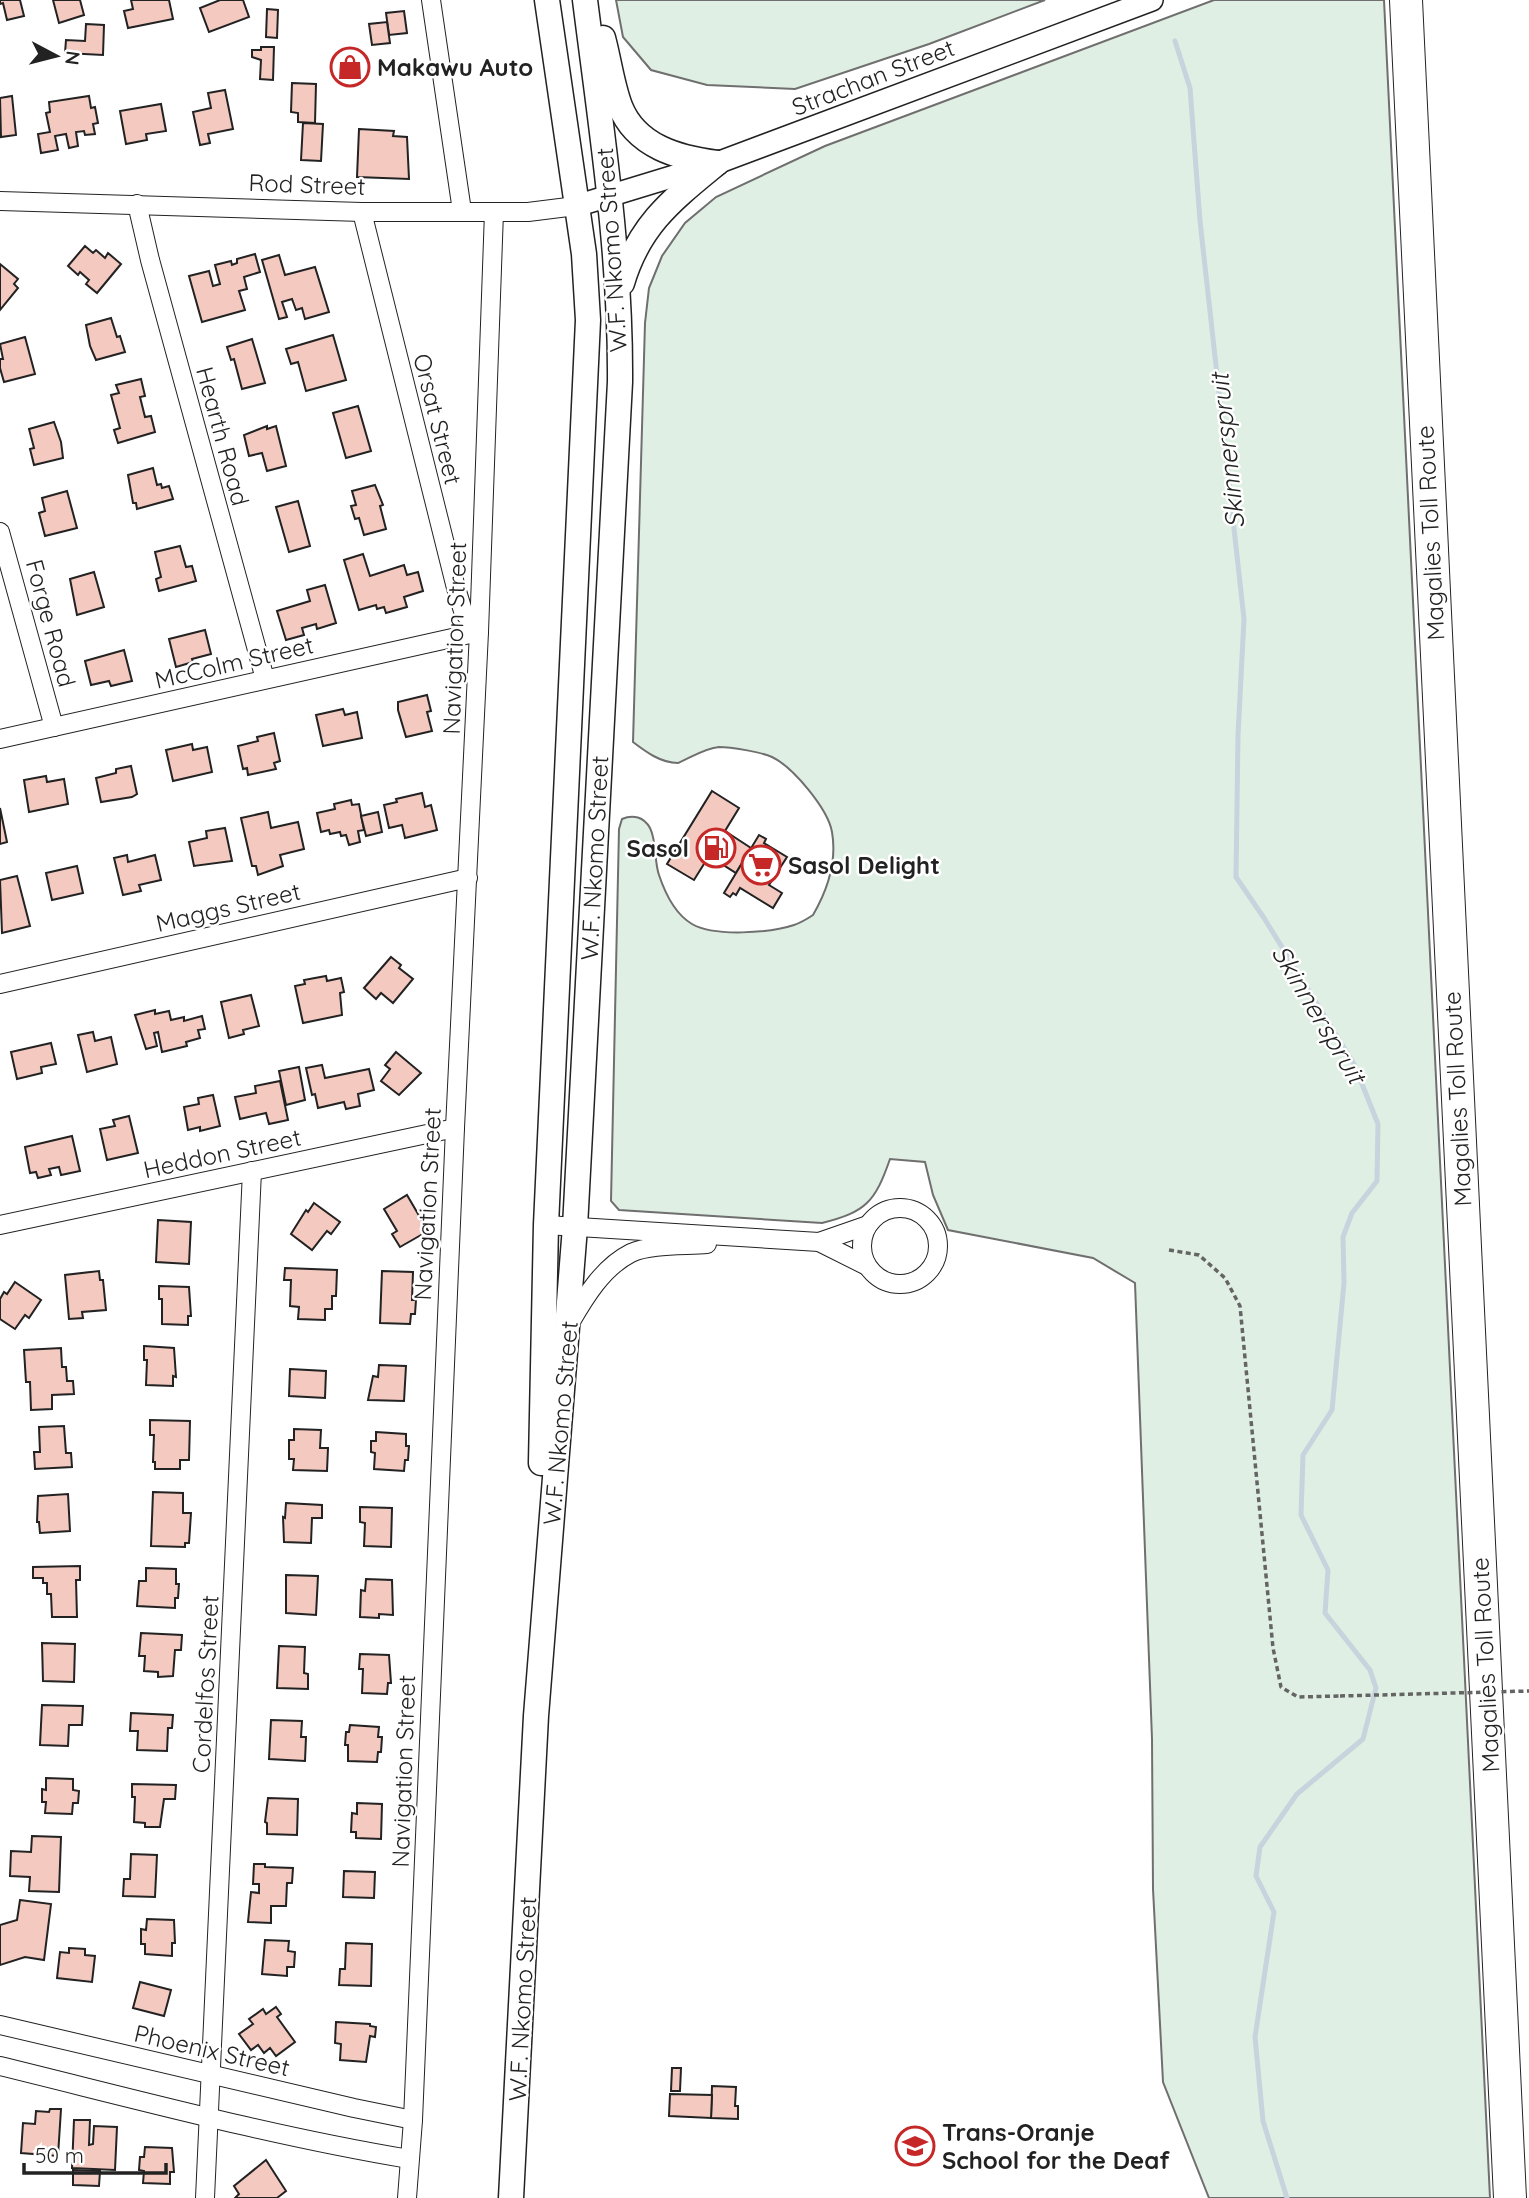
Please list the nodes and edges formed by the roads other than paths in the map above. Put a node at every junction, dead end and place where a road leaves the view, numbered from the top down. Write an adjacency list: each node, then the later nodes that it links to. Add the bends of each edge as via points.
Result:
1 (430, 0): 13 (street)
2 (547, 0): 12 (main road, W.F. Nkomo Street)
3 (585, 0): 9 (main road, W.F. Nkomo Street)
4 (594, 0): 8 (main road, via 620,107 629,122 670,154)
5 (1152, 0): 8 (street, Strachan Street)
6 (1406, 0): 45 (highway, Magalies Toll Route)
7 (1426, 0): 40 (highway, Magalies Toll Route)
8 (717, 163): 9 (street, Strachan Street); 16 (main road, via 652,221 627,266)
9 (610, 195): 12 (street, Rod Street); 16 (main road, W.F. Nkomo Street)
10 (0, 201): 11 (street, Rod Street)
11 (137, 204): 14 (street, Rod Street); 19 (street, Hearth Road)
12 (576, 206): 15 (street, Rod Street); 26 (main road, W.F. Nkomo Street, via 584,254 586,381)
13 (461, 211): 14 (street, Rod Street); 15 (street, Rod Street)
14 (362, 212): 18 (street, Orsat Street, via 456,588 463,611)
15 (494, 212): 18 (street, Navigation Street)
16 (619, 295): 29 (main road, W.F. Nkomo Street, via 620,382)
17 (0, 532): 20 (street, Forge Road)
18 (479, 632): 19 (street, McColm Street); 22 (street, Navigation Street)
19 (265, 680): 20 (street, McColm Street)
20 (54, 727): 21 (street, McColm Street)
21 (0, 739)
22 (468, 878): 23 (street, Maggs Street); 24 (street, Navigation Street)
23 (0, 984)
24 (455, 1128): 25 (street, Heddon Street); 39 (street, Navigation Street)
25 (252, 1171): 27 (street, Heddon Street); 37 (street, Cordelfos Street)
26 (546, 1224): 29 (street); 34 (main road, W.F. Nkomo Street)
27 (0, 1225)
28 (869, 1225): 31 (street); 32 (street, via 862,1243); 32 (street, via 884,1211 910,1208 932,1223 939,1248 930,1271 910,1284 886,1282)
29 (575, 1227): 30 (street); 33 (main road, W.F. Nkomo Street)
30 (781, 1239): 31 (street); 33 (street, via 632,1252 594,1285)
31 (819, 1242): 32 (street)
32 (867, 1266)
33 (567, 1327): 34 (main road, W.F. Nkomo Street)
34 (536, 1716): 44 (main road, W.F. Nkomo Street)
35 (0, 2025): 37 (street, Phoenix Street)
36 (0, 2066): 38 (street)
37 (210, 2074): 38 (street, Cordelfos Street); 39 (street, Phoenix Street)
38 (208, 2117): 41 (street); 42 (street, Cordelfos Street)
39 (412, 2120): 41 (street, Navigation Street)
40 (1529, 2139)
41 (409, 2159): 43 (street, Navigation Street)
42 (205, 2198)
43 (407, 2198)
44 (511, 2198)
45 (1510, 2198)

